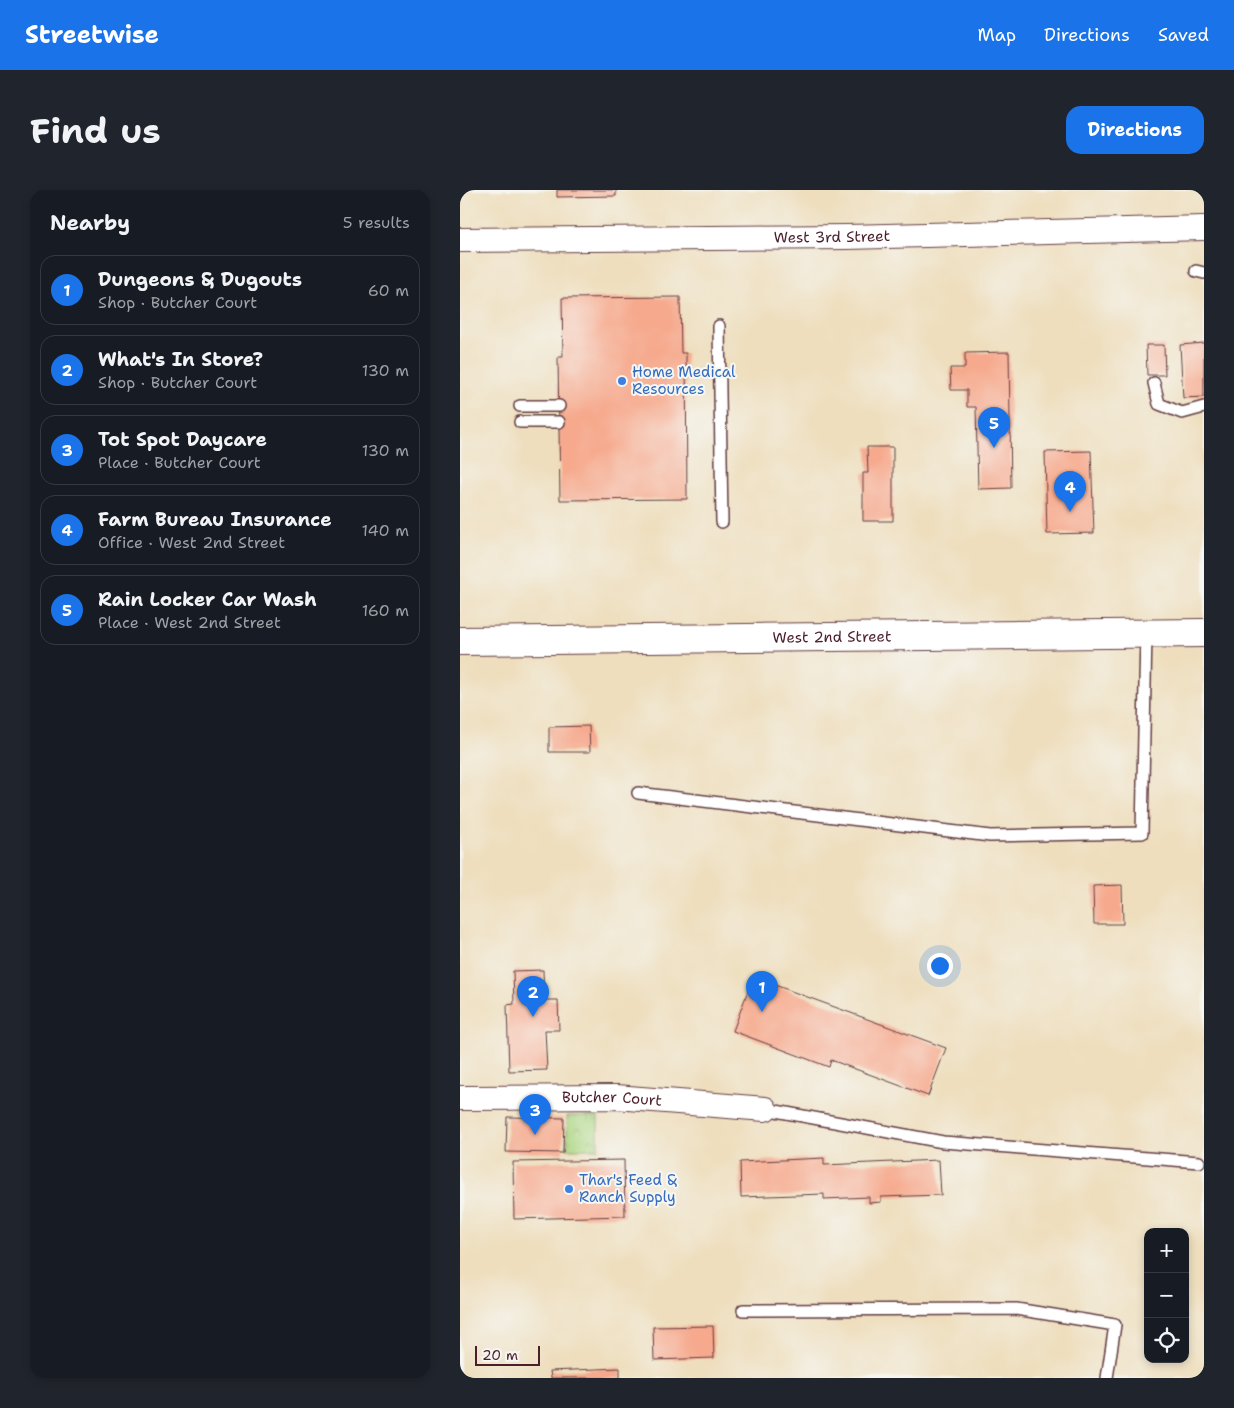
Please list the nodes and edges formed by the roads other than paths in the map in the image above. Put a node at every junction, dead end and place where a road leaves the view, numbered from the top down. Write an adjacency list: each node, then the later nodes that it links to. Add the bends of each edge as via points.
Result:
1 (1204, 228): 2 (street, West 3rd Street, via 847,237)
2 (460, 240)
3 (719, 326): 10 (lane)
4 (1154, 383): 7 (lane, via 1158,404 1182,412)
5 (520, 406): 6 (lane)
6 (559, 406)
7 (1204, 407)
8 (520, 422): 9 (lane)
9 (559, 422)
10 (722, 522)
11 (1146, 633): 12 (main road, West 2nd Street); 13 (main road, West 2nd Street); 14 (lane, via 1142,833 990,836)
12 (1204, 633)
13 (460, 641)
14 (638, 793)
15 (460, 1098): 16 (street, Butcher Court, via 616,1097)
16 (765, 1109): 17 (lane, via 943,1142)
17 (1199, 1162)
18 (742, 1310): 19 (lane, via 1016,1309 1115,1325)
19 (1107, 1378)

